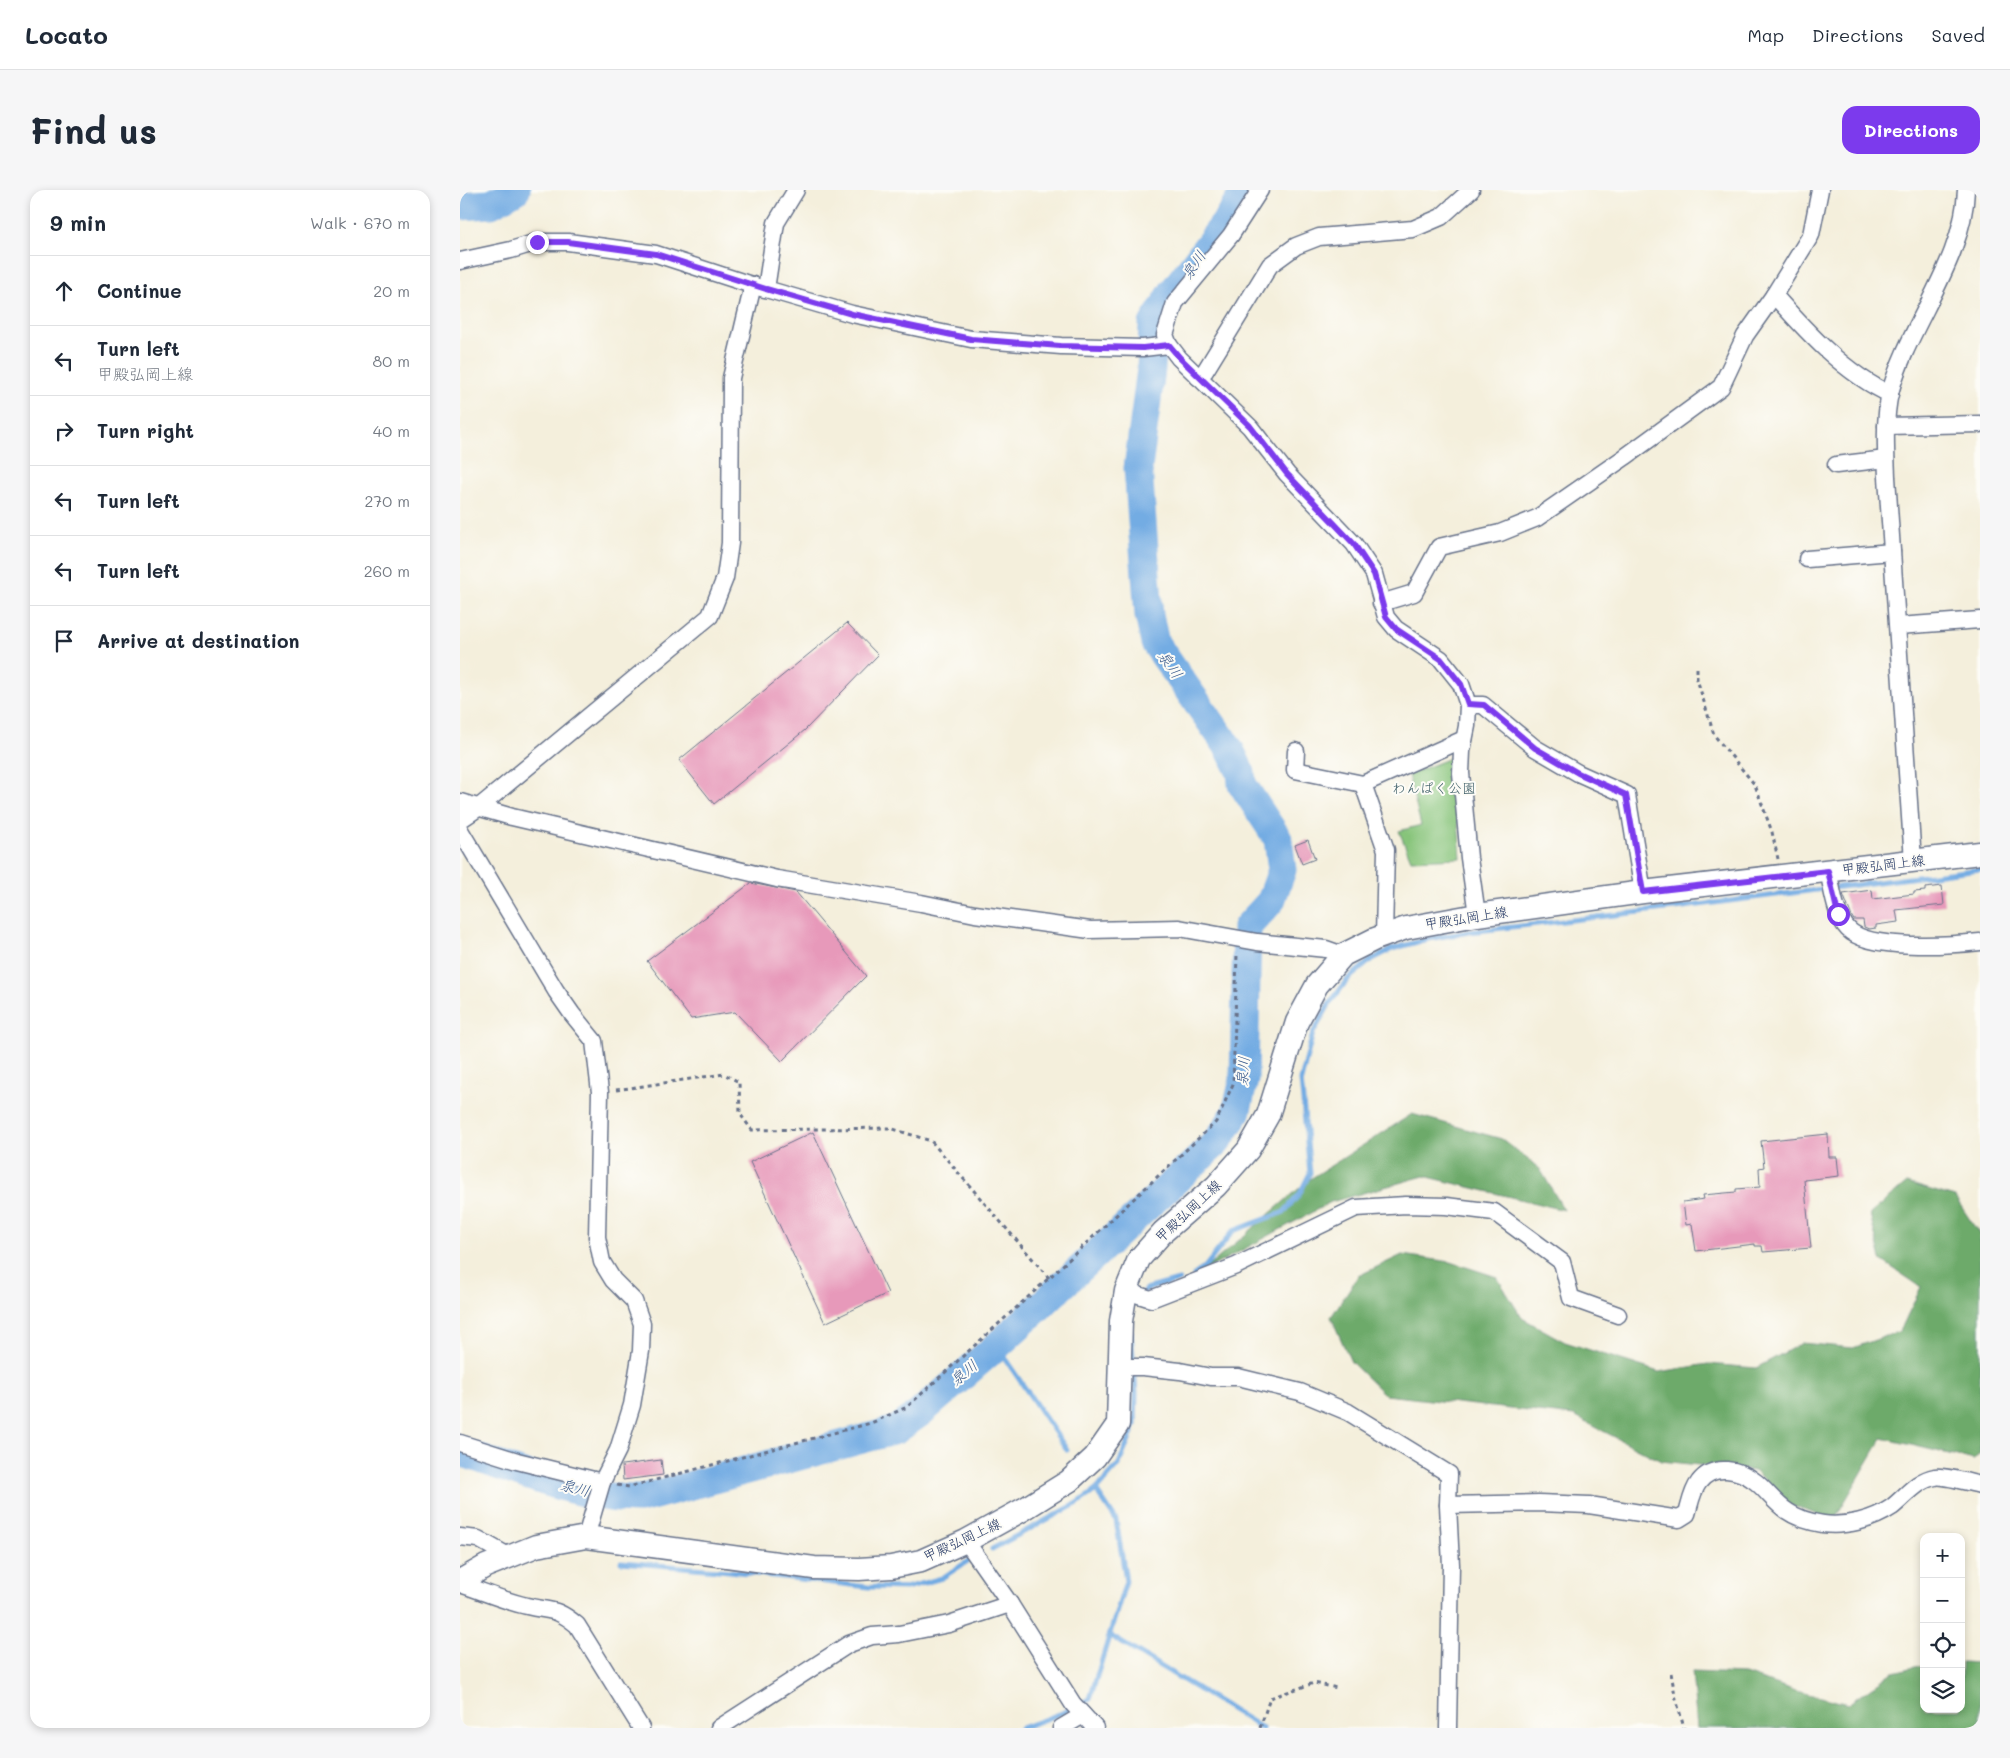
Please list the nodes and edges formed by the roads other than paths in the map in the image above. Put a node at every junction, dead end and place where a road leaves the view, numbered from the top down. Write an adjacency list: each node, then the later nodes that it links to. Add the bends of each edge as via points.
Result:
1 (796, 190): 7 (street, via 776,223)
2 (1260, 190): 9 (street, via 1231,235 1175,303)
3 (1471, 190): 10 (street, via 1441,217 1413,229 1319,237 1296,246 1270,265)
4 (1820, 190): 8 (street, via 1811,235)
5 (1966, 190): 11 (street, via 1961,226 1953,250 1902,360)
6 (460, 261): 7 (street, via 537,242 568,242 656,254)
7 (760, 287): 9 (street, via 852,314 971,339 1060,346); 26 (street, via 731,378 730,543 725,578 710,616)
8 (1774, 295): 11 (street, via 1817,342 1873,387); 18 (street, via 1745,336 1721,387 1537,518 1500,533 1439,547 1414,593)
9 (1164, 346): 10 (street)
10 (1198, 377): 18 (street, via 1250,426 1287,474 1354,544 1374,574)
11 (1890, 394): 13 (street)
12 (1980, 424): 13 (street)
13 (1886, 426): 14 (street)
14 (1886, 459): 15 (street); 16 (street)
15 (1836, 465)
16 (1892, 552): 17 (street); 20 (street)
17 (1808, 559)
18 (1381, 603): 21 (street, via 1386,617 1396,629 1441,659 1461,684)
19 (1980, 620): 20 (street)
20 (1898, 626): 30 (street)
21 (1468, 704): 22 (street); 32 (street, via 1484,705 1535,748 1626,795)
22 (1464, 739): 24 (street); 33 (street, via 1461,773)
23 (1296, 752): 24 (street, via 1295,770)
24 (1363, 784): 34 (street, via 1386,850)
25 (460, 802): 26 (street)
26 (478, 808): 27 (street); 36 (street, via 777,879 975,914 1090,930 1179,928 1257,942 1326,949)
27 (460, 820)
28 (460, 830): 42 (street, via 556,991 594,1041 600,1092 597,1237 602,1262 613,1280 634,1301 642,1324 632,1405 618,1450)
29 (1980, 853): 30 (main road, 甲殿弘岡上線)
30 (1913, 861): 31 (main road, 甲殿弘岡上線)
31 (1830, 880): 32 (main road, 甲殿弘岡上線, via 1781,877); 35 (street, via 1838,914 1848,930 1860,937 1910,946)
32 (1643, 892): 33 (main road, 甲殿弘岡上線)
33 (1477, 914): 34 (main road, 甲殿弘岡上線, via 1406,928)
34 (1384, 936): 36 (main road, 甲殿弘岡上線)
35 (1980, 942)
36 (1344, 955): 37 (main road, 甲殿弘岡上線, via 1317,985 1297,1022 1268,1115 1248,1150 1216,1186 1163,1232 1139,1259)
37 (1126, 1291): 38 (street, via 1151,1298 1236,1266 1356,1208 1446,1206 1494,1212 1562,1262 1571,1298); 39 (main road, 甲殿弘岡上線, via 1121,1321)
38 (1618, 1314)
39 (1131, 1368): 43 (street, via 1238,1377 1300,1392 1348,1412 1449,1474); 46 (main road, 甲殿弘岡上線, via 1118,1424 1095,1457 1062,1485)
40 (460, 1443): 42 (street)
41 (1980, 1485): 43 (street, via 1936,1476 1916,1485 1880,1514 1845,1524 1824,1524 1801,1518 1787,1511 1744,1473 1728,1470 1714,1471 1699,1481 1687,1514 1679,1519 1589,1505)
42 (599, 1492): 45 (street)
43 (1448, 1505): 55 (street, via 1451,1565)
44 (460, 1537): 47 (street, via 478,1539)
45 (586, 1537): 46 (main road, 甲殿弘岡上線, via 814,1568 859,1569 921,1561); 47 (main road, 甲殿弘岡上線, via 536,1546)
46 (966, 1541): 49 (street)
47 (510, 1557): 48 (main road, 甲殿弘岡上線, via 486,1566)
48 (460, 1582): 51 (street, via 528,1606 564,1614 577,1625)
49 (1010, 1604): 50 (street); 52 (street, via 949,1624 872,1636 849,1644)
50 (1079, 1710): 53 (street); 54 (street)
51 (640, 1728)
52 (719, 1728)
53 (1061, 1728)
54 (1095, 1728)
55 (1448, 1728)

